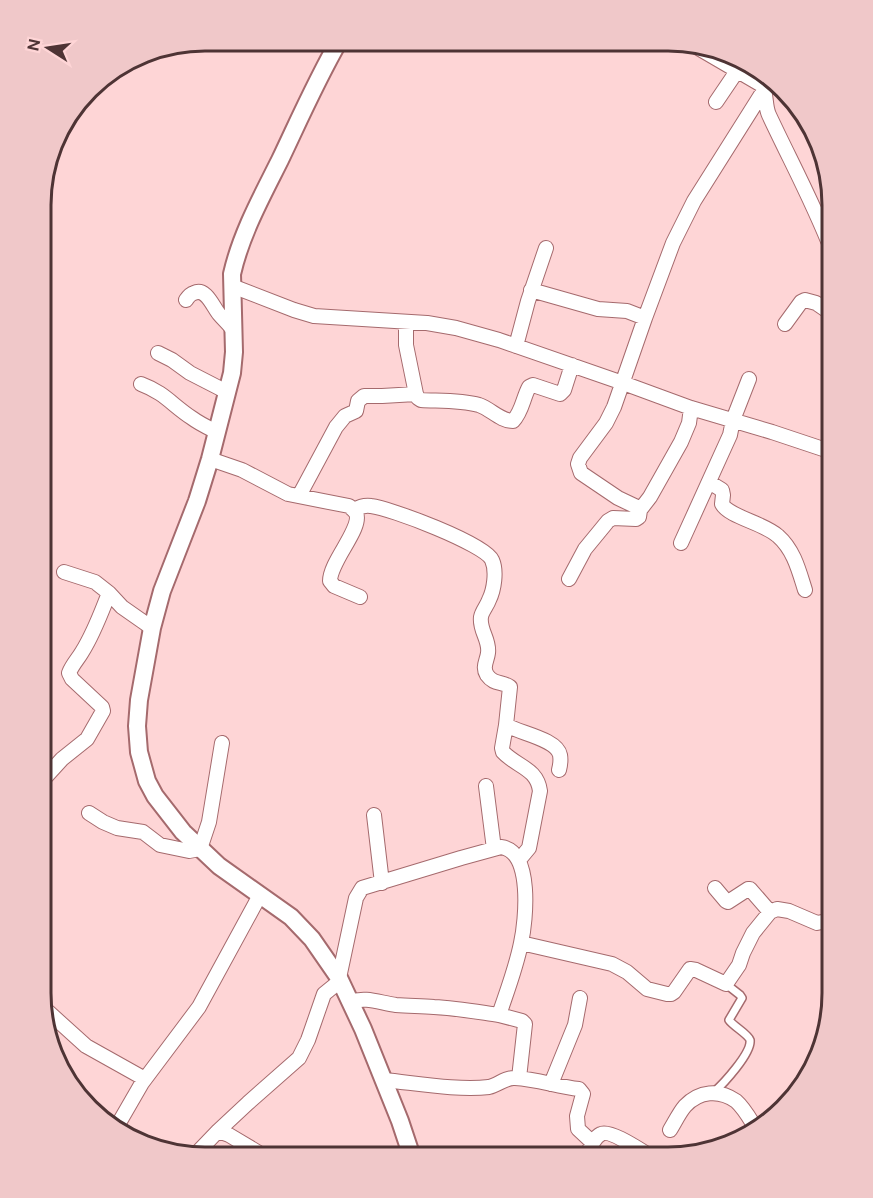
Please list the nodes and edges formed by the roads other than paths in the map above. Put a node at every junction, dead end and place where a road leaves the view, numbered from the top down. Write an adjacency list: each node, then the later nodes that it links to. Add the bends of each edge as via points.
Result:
1 (331, 51): 8 (street, via 247,229 234,265)
2 (718, 60): 3 (street)
3 (737, 71): 4 (street); 5 (street)
4 (765, 90): 6 (street, via 768,111); 12 (street, via 694,201 670,250)
5 (716, 102)
6 (822, 224)
7 (546, 248): 9 (street)
8 (232, 286): 13 (street, via 314,316); 15 (street)
9 (531, 290): 12 (street); 16 (street)
10 (186, 300): 15 (street, via 194,293 204,294)
11 (822, 307): 14 (street, via 805,300)
12 (645, 318): 20 (street)
13 (406, 322): 16 (street, via 456,328); 23 (street, via 406,345)
14 (785, 324)
15 (233, 330): 22 (street, via 232,373)
16 (516, 346): 18 (street)
17 (158, 353): 22 (street)
18 (572, 365): 20 (street); 23 (street, via 560,394 529,387 513,421 480,405 421,400)
19 (749, 379): 25 (street)
20 (623, 383): 24 (street); 32 (street, via 606,423 578,465 580,473)
21 (141, 384): 26 (street, via 166,396 190,417)
22 (227, 392): 26 (street)
23 (416, 394): 30 (street, via 364,396 358,401 356,411 336,427)
24 (692, 408): 25 (street); 32 (street, via 681,442)
25 (733, 420): 27 (street); 29 (street)
26 (217, 432): 28 (street)
27 (822, 449)
28 (210, 459): 30 (street); 39 (street)
29 (709, 482): 33 (street); 36 (street, via 722,490 722,504 727,510 779,536 797,564)
30 (299, 496): 31 (street)
31 (354, 510): 38 (street, via 355,526 330,580); 40 (street, via 369,505 391,510 439,528 491,557 495,571 493,588 481,618 489,648 484,669 493,681 510,687)
32 (640, 510): 35 (street, via 636,519 608,521 585,549)
33 (681, 543)
34 (64, 572): 37 (street, via 95,582)
35 (569, 579)
36 (805, 590)
37 (109, 593): 39 (street); 43 (street, via 69,673 103,711 87,739)
38 (360, 597)
39 (152, 628): 47 (street, via 139,700 139,752 155,796)
40 (506, 725): 42 (street, via 550,742 560,755); 49 (street, via 503,752 535,776 540,791 529,848)
41 (222, 743): 47 (street, via 209,822)
42 (559, 770)
43 (51, 771)
44 (486, 786): 48 (street)
45 (89, 813): 47 (street, via 117,828 142,832 160,845 189,851)
46 (374, 815): 50 (street)
47 (200, 849): 52 (street)
48 (494, 849): 49 (street, via 507,848); 50 (street)
49 (519, 860): 55 (street, via 525,890)
50 (382, 883): 56 (street, via 362,888 356,897)
51 (715, 888): 53 (street, via 728,902 750,889)
52 (260, 895): 56 (street, via 291,917 312,939); 63 (street, via 199,1007)
53 (770, 912): 54 (street, via 789,911); 57 (street, via 753,933 740,965)
54 (822, 922)
55 (521, 942): 57 (street, via 612,964 641,985 667,994 674,992 690,969); 60 (street)
56 (340, 979): 59 (street); 70 (street, via 324,994 299,1058)
57 (726, 984): 66 (lane, via 742,998 729,1020 750,1041 731,1075)
58 (580, 998): 65 (street, via 575,1024)
59 (350, 1002): 60 (street, via 368,999); 64 (street)
60 (499, 1015): 62 (street, via 525,1024)
61 (53, 1016): 63 (street, via 86,1046)
62 (519, 1078): 64 (street, via 491,1086 462,1088); 65 (street)
63 (145, 1079): 67 (street)
64 (384, 1080): 74 (street)
65 (551, 1084): 71 (street, via 582,1091 578,1129)
66 (713, 1092): 68 (street, via 734,1100); 69 (street, via 701,1094 687,1104)
67 (120, 1121)
68 (752, 1122)
69 (670, 1130)
70 (218, 1131): 72 (street); 73 (street)
71 (592, 1143): 75 (street); 76 (street, via 606,1133)
72 (203, 1147)
73 (249, 1147)
74 (409, 1147)
75 (590, 1147)
76 (634, 1147)

